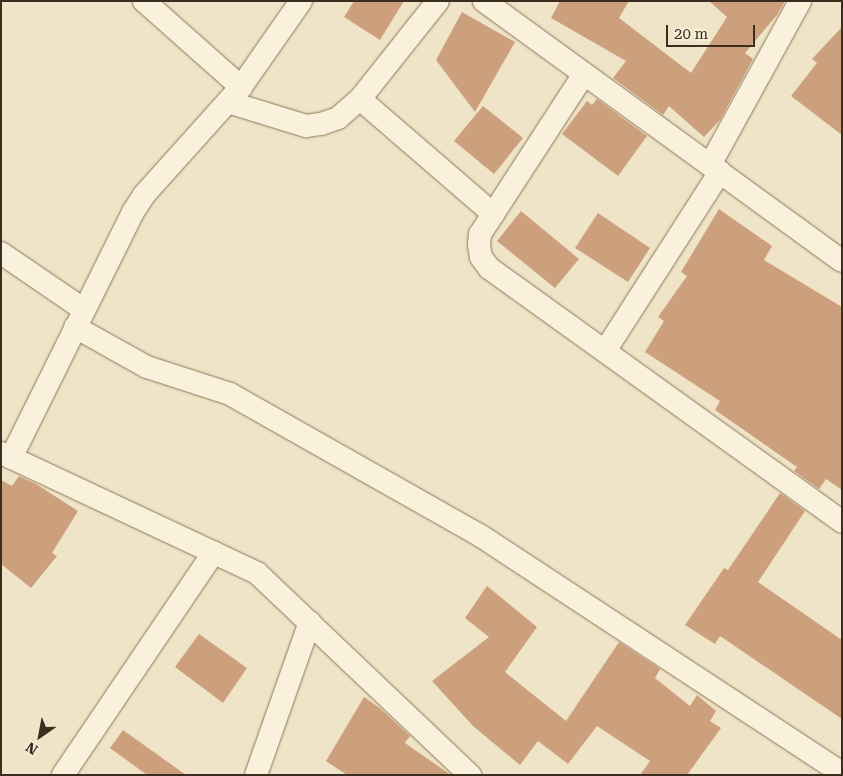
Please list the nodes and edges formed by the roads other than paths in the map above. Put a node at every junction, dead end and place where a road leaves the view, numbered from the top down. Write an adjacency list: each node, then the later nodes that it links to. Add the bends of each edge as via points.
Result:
1 (144, 1): 7 (street)
2 (301, 1): 7 (street)
3 (438, 1): 8 (street)
4 (484, 1): 6 (street)
5 (800, 1): 9 (street)
6 (584, 74): 9 (street); 10 (street)
7 (235, 94): 8 (street, via 306,126 338,118); 13 (street, via 144,195)
8 (360, 99): 10 (street)
9 (715, 169): 12 (street); 14 (street)
10 (493, 214): 14 (street, via 480,234 479,245 481,257 489,268)
11 (1, 253): 13 (street)
12 (842, 261)
13 (79, 318): 15 (street); 19 (street, via 147,367 230,394 481,536)
14 (606, 351): 16 (street)
15 (6, 455): 17 (street)
16 (842, 522)
17 (214, 552): 18 (street, via 258,573); 20 (street)
18 (310, 622): 21 (street); 22 (street)
19 (842, 773)
20 (63, 775)
21 (256, 775)
22 (470, 775)

